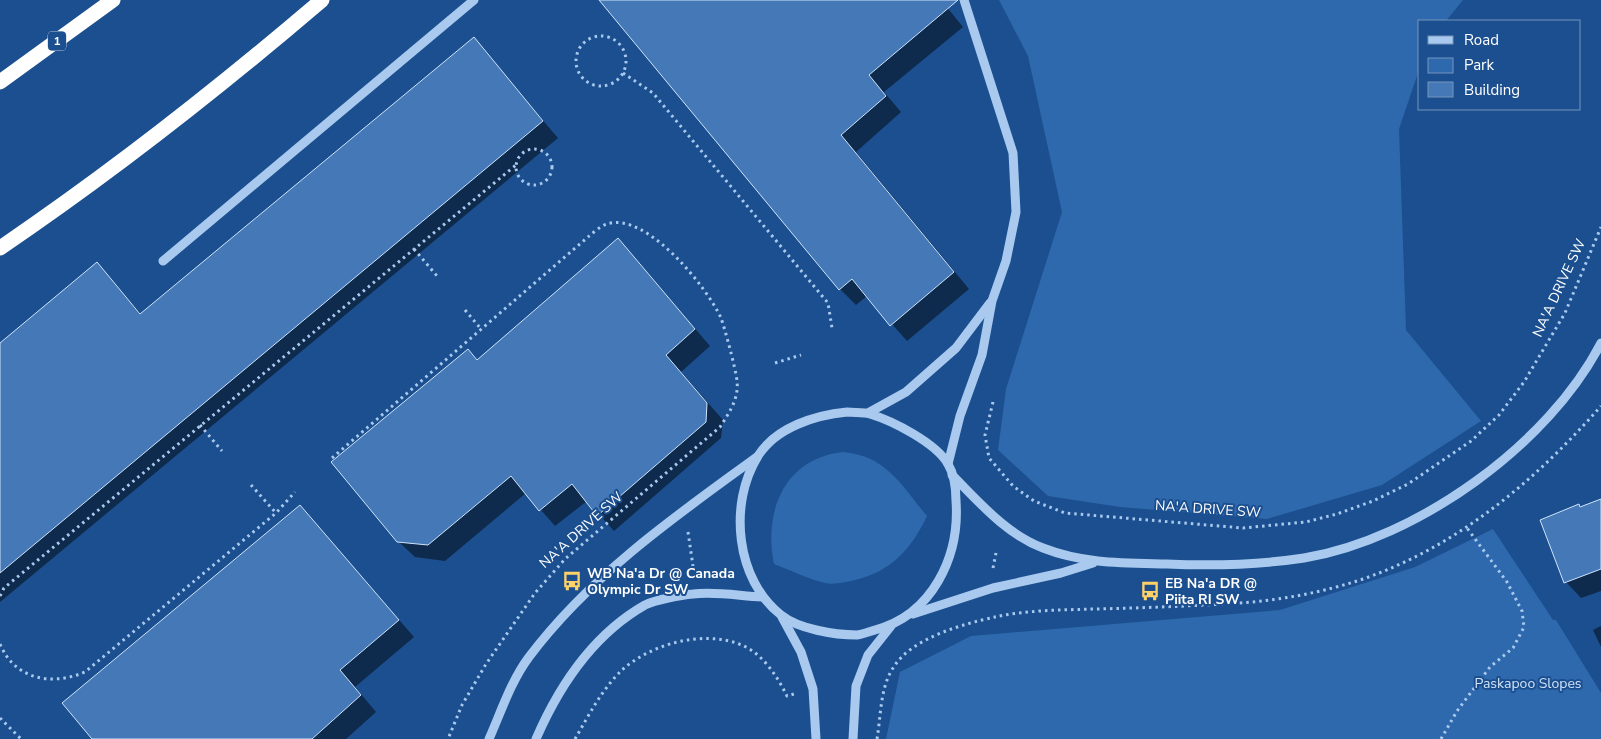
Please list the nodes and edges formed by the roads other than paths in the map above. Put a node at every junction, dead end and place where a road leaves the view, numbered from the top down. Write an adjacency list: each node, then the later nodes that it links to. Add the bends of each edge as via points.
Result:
1 (113, 0): 5 (highway, 1)
2 (322, 0): 6 (highway, via 164,128 65,204)
3 (474, 0): 7 (street)
4 (964, 0): 8 (street, via 1013,153 1016,183 1016,212 1006,261)
5 (0, 82)
6 (0, 248)
7 (164, 262)
8 (992, 302): 10 (street, via 956,348 906,392); 12 (street, via 982,355 960,416)
9 (1601, 343): 14 (street, via 1587,370 1525,441 1451,498 1381,534 1306,557 1229,566)
10 (868, 413): 11 (street, via 826,414 806,420); 12 (street, via 915,435)
11 (759, 455): 15 (street, via 744,492 741,532 746,562); 19 (street, via 676,515 587,590 529,658)
12 (948, 464): 13 (street)
13 (952, 475): 14 (street, via 1002,525 1043,548); 16 (street, via 957,516 950,558 927,598)
14 (1094, 562): 16 (street, via 993,588)
15 (762, 597): 17 (street); 20 (street, via 694,594 646,604 605,633 568,680)
16 (911, 615): 18 (street)
17 (782, 617): 18 (street, via 820,632 858,635); 21 (street, via 802,652 813,689)
18 (891, 626): 22 (street, via 868,656 856,686)
19 (488, 739)
20 (536, 739)
21 (816, 739)
22 (853, 739)

